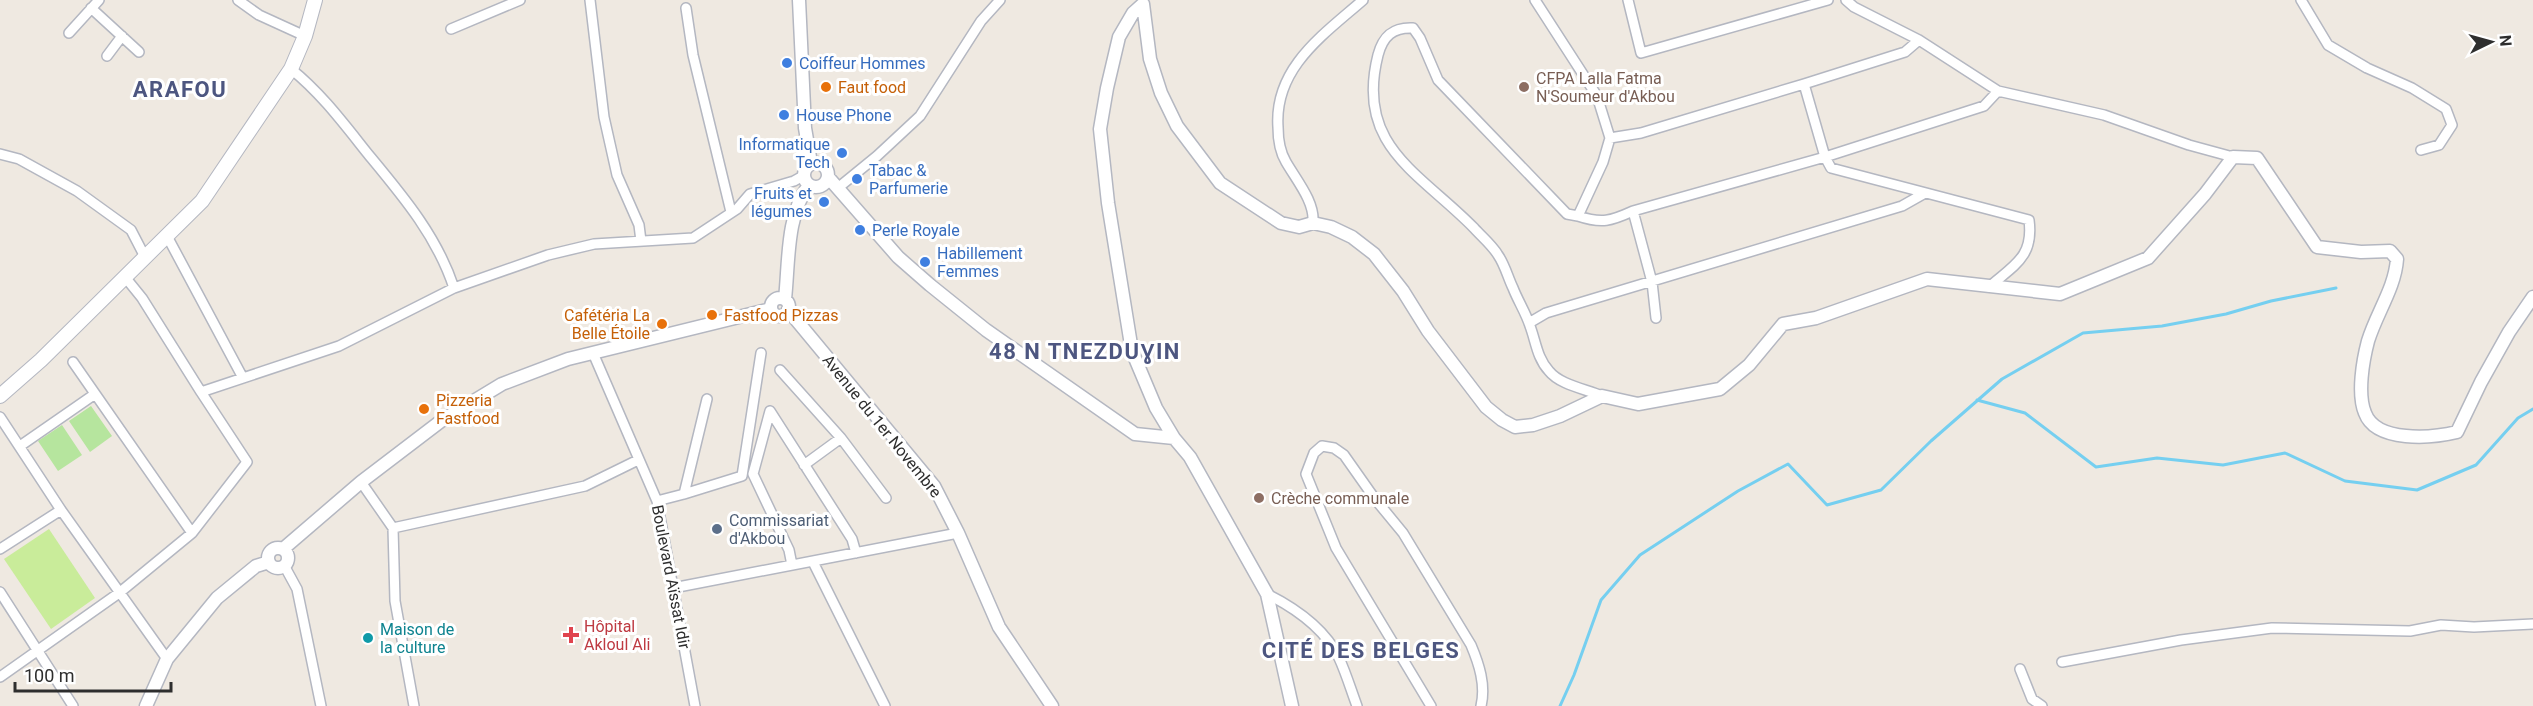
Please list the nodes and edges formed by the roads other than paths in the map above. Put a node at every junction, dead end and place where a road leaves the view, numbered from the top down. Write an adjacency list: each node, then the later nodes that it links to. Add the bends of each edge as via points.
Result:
1 (99, 0): 14 (street)
2 (238, 0): 19 (street, via 259,15)
3 (315, 0): 19 (main road)
4 (520, 0): 16 (street)
5 (590, 0): 41 (street, via 604,117 617,175)
6 (799, 0): 31 (street, via 805,128)
7 (1000, 0): 34 (street, via 981,21 920,116)
8 (1363, 0): 39 (street, via 1305,52 1281,90 1277,114 1283,158 1314,211)
9 (1535, 0): 26 (street, via 1597,96)
10 (1628, 0): 11 (street, via 1641,53)
11 (1828, 0)
12 (1846, 0): 20 (street)
13 (2301, 0): 27 (street, via 2328,45 2446,109 2452,125 2439,145)
14 (91, 8): 17 (street); 18 (street)
15 (686, 8): 37 (street, via 693,55)
16 (451, 29)
17 (69, 33)
18 (122, 36): 21 (street); 22 (street)
19 (305, 36): 23 (main road)
20 (1919, 40): 24 (street, via 1905,52); 25 (street)
21 (139, 52)
22 (107, 56)
23 (291, 69): 40 (main road, via 202,201); 46 (street, via 312,85 407,201 436,246)
24 (1804, 84): 26 (street, via 1641,133); 29 (street)
25 (1998, 91): 29 (street, via 1984,106); 30 (street, via 2104,115)
26 (1610, 138): 38 (street)
27 (2421, 150)
28 (0, 154): 42 (street, via 19,159 77,191 131,230)
29 (1825, 157): 35 (street, via 1831,168); 36 (street)
30 (2233, 157): 45 (street, via 2148,258 2060,294); 47 (street, via 2257,158 2317,247 2390,251 2397,259 2396,276 2368,340 2361,373 2364,413 2374,427 2418,436 2457,432 2497,352)
31 (811, 163): 32 (street, via 822,164); 33 (street, via 805,168)
32 (828, 177): 33 (street, via 821,186 814,187); 34 (street)
33 (806, 180): 37 (street, via 750,194); 48 (street, via 793,222)
34 (838, 187): 63 (street, via 898,256 986,330 1136,434)
35 (1925, 193): 44 (street, via 1902,206); 45 (street, via 2029,220 2031,235 2024,258)
36 (1633, 211): 38 (street, via 1596,222); 44 (street)
37 (731, 212): 41 (street, via 693,238)
38 (1578, 216): 50 (street, via 1567,214 1438,80 1413,28 1386,35 1373,73 1372,96 1378,125 1394,153 1498,255)
39 (1313, 223): 59 (street, via 1352,237 1374,254 1455,368 1486,407 1502,420 1515,427 1533,425); 63 (street, via 1299,227 1281,223 1220,183 1200,159 1177,126 1161,93 1150,59 1143,4 1119,37 1100,129 1132,351 1156,408)
40 (167, 236): 42 (main road); 55 (street)
41 (642, 241): 46 (street, via 585,246 548,255)
42 (145, 257): 43 (main road)
43 (125, 277): 56 (street); 58 (main road)
44 (1652, 282): 49 (street); 50 (street, via 1546,313)
45 (1989, 287): 59 (street, via 1927,279 1815,318 1784,324 1749,365 1720,389 1638,404)
46 (454, 288): 55 (street, via 339,346)
47 (2533, 297)
48 (787, 305): 51 (street, via 786,314 778,316 771,309); 74 (street, Avenue du 1er Novembre, via 934,486)
49 (1656, 318)
50 (1529, 323): 59 (street, via 1540,359 1550,373)
51 (592, 353): 65 (street, Boulevard Aïssat Idir); 67 (street, via 502,384 441,421)
52 (761, 353): 68 (street, via 742,476)
53 (73, 362): 57 (street)
54 (780, 370): 62 (street)
55 (243, 378): 56 (street)
56 (201, 392): 73 (street, via 247,462)
57 (95, 394): 64 (street); 73 (street)
58 (0, 396)
59 (1602, 396)
60 (707, 399): 68 (street)
61 (0, 417): 64 (street)
62 (840, 438): 66 (street); 69 (street)
63 (1174, 438): 85 (street, via 1190,457)
64 (20, 446): 71 (street)
65 (638, 460): 70 (street, Boulevard Aïssat Idir); 72 (street, via 585,486)
66 (804, 465): 77 (street, via 852,539); 80 (street, via 770,411 753,474 789,550)
67 (361, 482): 72 (street); 76 (street)
68 (684, 494): 70 (street)
69 (886, 498)
70 (657, 501): 82 (street, Boulevard Aïssat Idir)
71 (61, 510): 75 (street); 84 (street)
72 (393, 528): 95 (street, via 396,601)
73 (192, 533): 84 (street)
74 (958, 533): 77 (street); 98 (street, Avenue du 1er Novembre, via 999,627)
75 (0, 549)
76 (283, 549): 79 (street, via 270,552); 81 (street, via 288,556)
77 (856, 553): 78 (street)
78 (813, 561): 80 (street); 97 (street)
79 (269, 562): 81 (street, via 278,568); 88 (street, via 256,566 217,598)
80 (792, 566): 82 (street)
81 (285, 567): 94 (street, via 297,589)
82 (673, 588): 96 (street, Boulevard Aïssat Idir)
83 (0, 592): 87 (street)
84 (119, 593): 87 (street); 88 (street)
85 (1267, 594): 99 (street); 100 (street, via 1309,621 1329,641)
86 (2533, 624): 89 (street, via 2441,625 2410,631 2272,628)
87 (38, 651): 91 (street); 92 (street)
88 (166, 659): 93 (street)
89 (2062, 662)
90 (2020, 669): 103 (street, via 2032,699)
91 (0, 677)
92 (73, 706)
93 (146, 706)
94 (321, 706)
95 (414, 706)
96 (695, 706)
97 (885, 706)
98 (1052, 706)
99 (1292, 706)
100 (1357, 706)
101 (1431, 706): 102 (street, via 1336,548 1312,493 1306,474 1314,453 1322,446 1344,455 1409,543 1479,663 1484,693)
102 (1481, 706)
103 (2042, 706)

